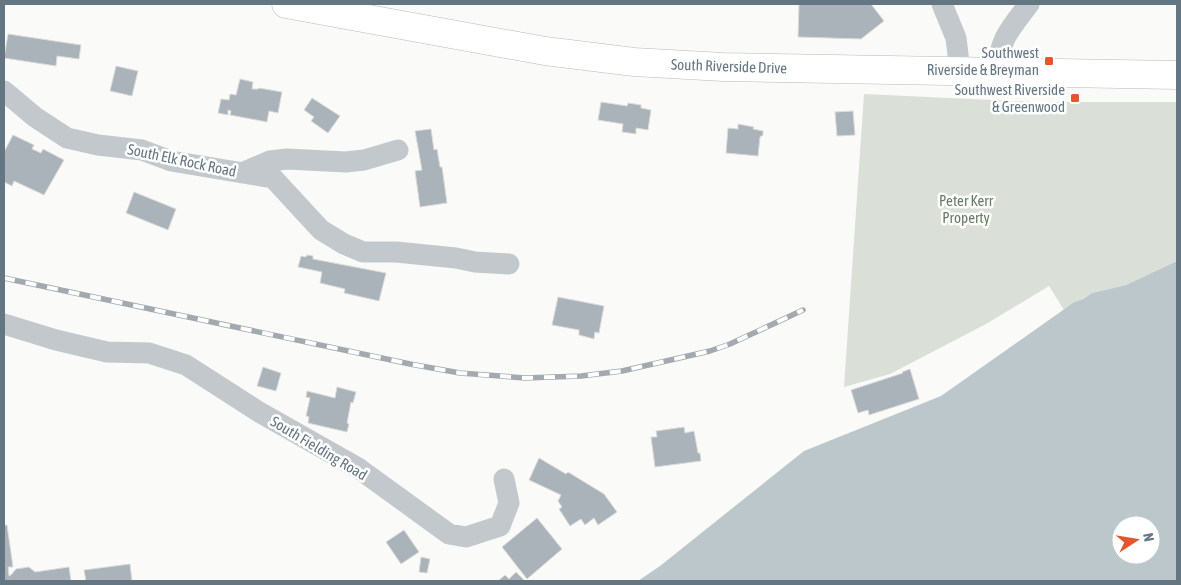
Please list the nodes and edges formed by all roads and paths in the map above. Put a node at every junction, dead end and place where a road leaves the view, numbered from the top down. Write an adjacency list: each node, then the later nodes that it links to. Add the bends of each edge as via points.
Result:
1 (286, 4): 4 (main road, South Riverside Drive, via 536,49 634,62 732,68)
2 (942, 4): 4 (street, via 956,38)
3 (1029, 4): 5 (street, via 1004,38)
4 (960, 71): 5 (main road, South Riverside Drive)
5 (997, 71): 6 (main road, South Riverside Drive)
6 (1177, 75)
7 (4, 91): 9 (street, South Elk Rock Road, via 40,121 67,138 142,150 171,161)
8 (398, 150): 9 (street, via 346,162 270,161)
9 (242, 173): 10 (street, South Elk Rock Road, via 273,178 321,230 363,252 396,252)
10 (509, 264)
11 (4, 324): 12 (street, South Fielding Road, via 107,352 149,353 186,365 259,412 358,468 449,534 466,537 500,526 509,502)
12 (504, 479)

